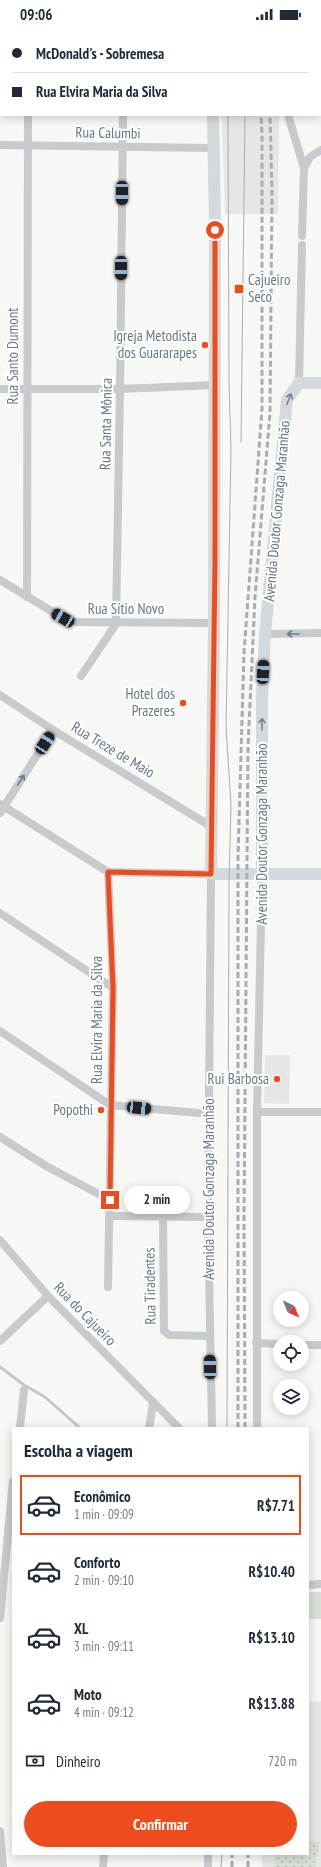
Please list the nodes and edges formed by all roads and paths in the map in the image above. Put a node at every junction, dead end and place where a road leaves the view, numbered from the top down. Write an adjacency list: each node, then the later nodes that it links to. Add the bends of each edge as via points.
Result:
1 (28, 116): 6 (street, Rua Santo Dumont)
2 (123, 116): 7 (street, Rua Santa Mônica)
3 (213, 116): 8 (street, Avenida Doutor Gonzaga Maranhão)
4 (288, 116): 10 (street)
5 (0, 145): 6 (street, Rua Calumbi)
6 (27, 146): 7 (street, Rua Calumbi); 16 (street, Rua Santo Dumont)
7 (122, 148): 8 (street, Rua Calumbi); 17 (street, Rua Santa Mônica)
8 (215, 148): 15 (street, Avenida Doutor Gonzaga Maranhão)
9 (321, 150): 10 (street, via 310,157)
10 (304, 168): 11 (street)
11 (302, 236)
12 (302, 245): 13 (street)
13 (299, 383): 14 (street); 23 (street, Avenida Doutor Gonzaga Maranhão, one-way to 13, via 287,400)
14 (321, 383)
15 (216, 385): 17 (street); 21 (street, Avenida Doutor Gonzaga Maranhão)
16 (27, 389): 17 (street); 18 (street); 20 (street, Rua Santo Dumont)
17 (120, 389): 22 (street, Rua Santa Mônica)
18 (0, 390)
19 (0, 580): 20 (street, Rua Sítio Novo)
20 (27, 597): 22 (street, Rua Sítio Novo, via 69,621)
21 (214, 623): 22 (street, Rua Sítio Novo); 29 (street, Avenida Doutor Gonzaga Maranhão)
22 (116, 624): 25 (street)
23 (265, 634): 24 (street, one-way to 23); 33 (street, Avenida Doutor Gonzaga Maranhão, one-way to 23, via 262,698)
24 (321, 634)
25 (81, 676)
26 (0, 695): 27 (street, Rua Treze de Maio)
27 (53, 730): 28 (street, one-way to 27); 29 (street, Rua Treze de Maio)
28 (1, 808): 30 (street)
29 (212, 827): 31 (street, Avenida Doutor Gonzaga Maranhão)
30 (108, 872): 31 (street); 35 (street, Rua Elvira Maria da Silva)
31 (211, 874): 33 (street); 40 (street, Avenida Doutor Gonzaga Maranhão)
32 (321, 874): 33 (street)
33 (262, 875): 38 (street, Avenida Doutor Gonzaga Maranhão)
34 (0, 913): 35 (street)
35 (113, 988): 37 (street, Rua Elvira Maria da Silva)
36 (0, 1031): 37 (street)
37 (110, 1105): 40 (street); 42 (street, Rua Elvira Maria da Silva)
38 (257, 1112): 39 (street); 51 (street, Avenida Doutor Gonzaga Maranhão)
39 (321, 1112)
40 (209, 1114): 45 (street, Avenida Doutor Gonzaga Maranhão)
41 (0, 1137): 42 (street, via 46,1166)
42 (110, 1200): 43 (street, Rua Elvira Maria da Silva)
43 (110, 1216): 44 (street); 47 (street, Rua Elvira Maria da Silva)
44 (163, 1217): 45 (street); 49 (street, Rua Tiradentes, via 164,1331 169,1335)
45 (208, 1217): 49 (street, Avenida Doutor Gonzaga Maranhão)
46 (1, 1242): 48 (street, Rua do Cajueiro)
47 (108, 1287)
48 (48, 1296): 50 (street); 56 (street, Rua do Cajueiro)
49 (209, 1336): 60 (street, Avenida Doutor Gonzaga Maranhão)
50 (0, 1341)
51 (256, 1343): 52 (street); 61 (street, Avenida Doutor Gonzaga Maranhão)
52 (273, 1344)
53 (309, 1345): 54 (street)
54 (321, 1345)
55 (24, 1390): 57 (street)
56 (153, 1404): 58 (street); 59 (street, Rua do Cajueiro)
57 (20, 1427)
58 (149, 1427)
59 (178, 1427)
60 (212, 1427)
61 (257, 1427)
62 (12, 1492): 65 (street)
63 (321, 1584): 64 (street)
64 (309, 1585)
65 (0, 1618)
66 (0, 1831): 69 (street)
67 (104, 1855): 70 (street)
68 (208, 1855): 71 (street)
69 (3, 1867)
70 (103, 1867)
71 (208, 1867)

